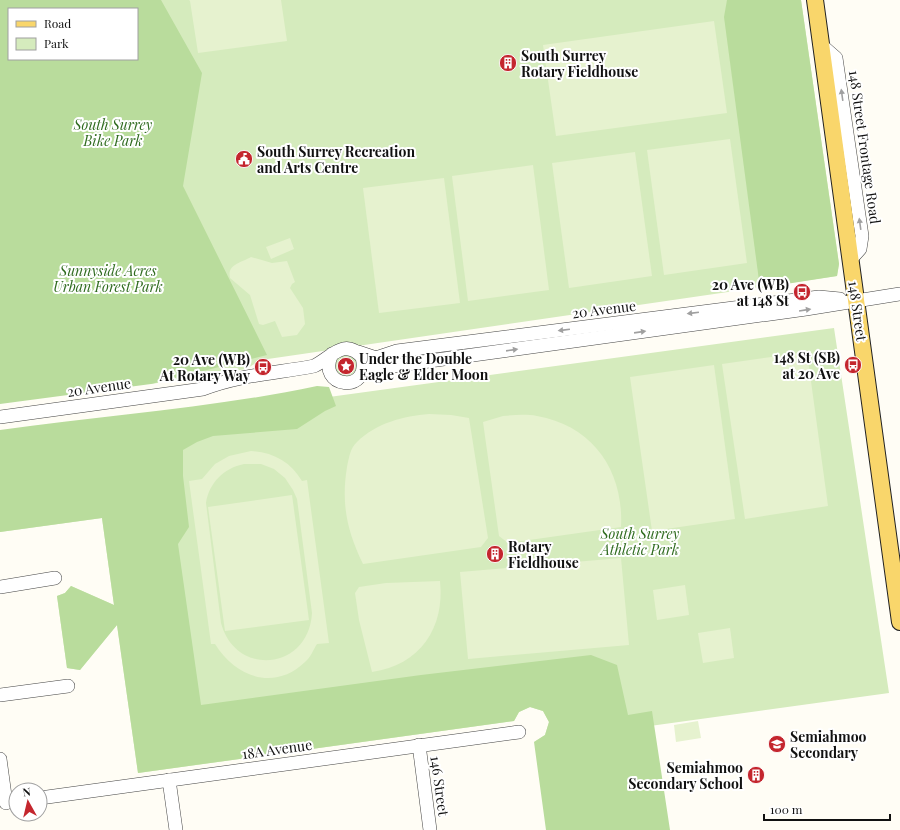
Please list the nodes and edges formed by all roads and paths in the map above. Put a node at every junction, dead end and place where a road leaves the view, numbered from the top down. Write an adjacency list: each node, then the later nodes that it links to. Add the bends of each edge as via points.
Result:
1 (815, 0): 3 (main road, 148 Street)
2 (900, 294): 3 (street, 20 Avenue)
3 (857, 300): 4 (street, 20 Avenue, one-way to 4, via 819,297 397,351 376,358); 6 (street, 20 Avenue, one-way to 3, via 377,366 401,365 806,310); 12 (main road, 148 Street)
4 (358, 352): 5 (street, via 344,349); 6 (street, via 362,357)
5 (332, 354): 7 (street, via 328,367); 8 (street, 20 Avenue, via 314,366 246,378)
6 (363, 372): 7 (street, via 355,381 349,383 343,383)
7 (333, 377): 8 (street, 20 Avenue, via 316,375 214,391)
8 (203, 389): 9 (street, 20 Avenue)
9 (0, 417)
10 (55, 578): 11 (street)
11 (0, 587)
12 (900, 622)
13 (68, 686): 14 (street)
14 (0, 695)
15 (519, 732): 16 (street, 18A Avenue)
16 (419, 745): 18 (street, 18A Avenue); 22 (street, 146 Street)
17 (0, 759): 20 (street)
18 (169, 780): 19 (street, 18A Avenue); 21 (street)
19 (48, 797)
20 (7, 802)
21 (176, 830)
22 (430, 830)

